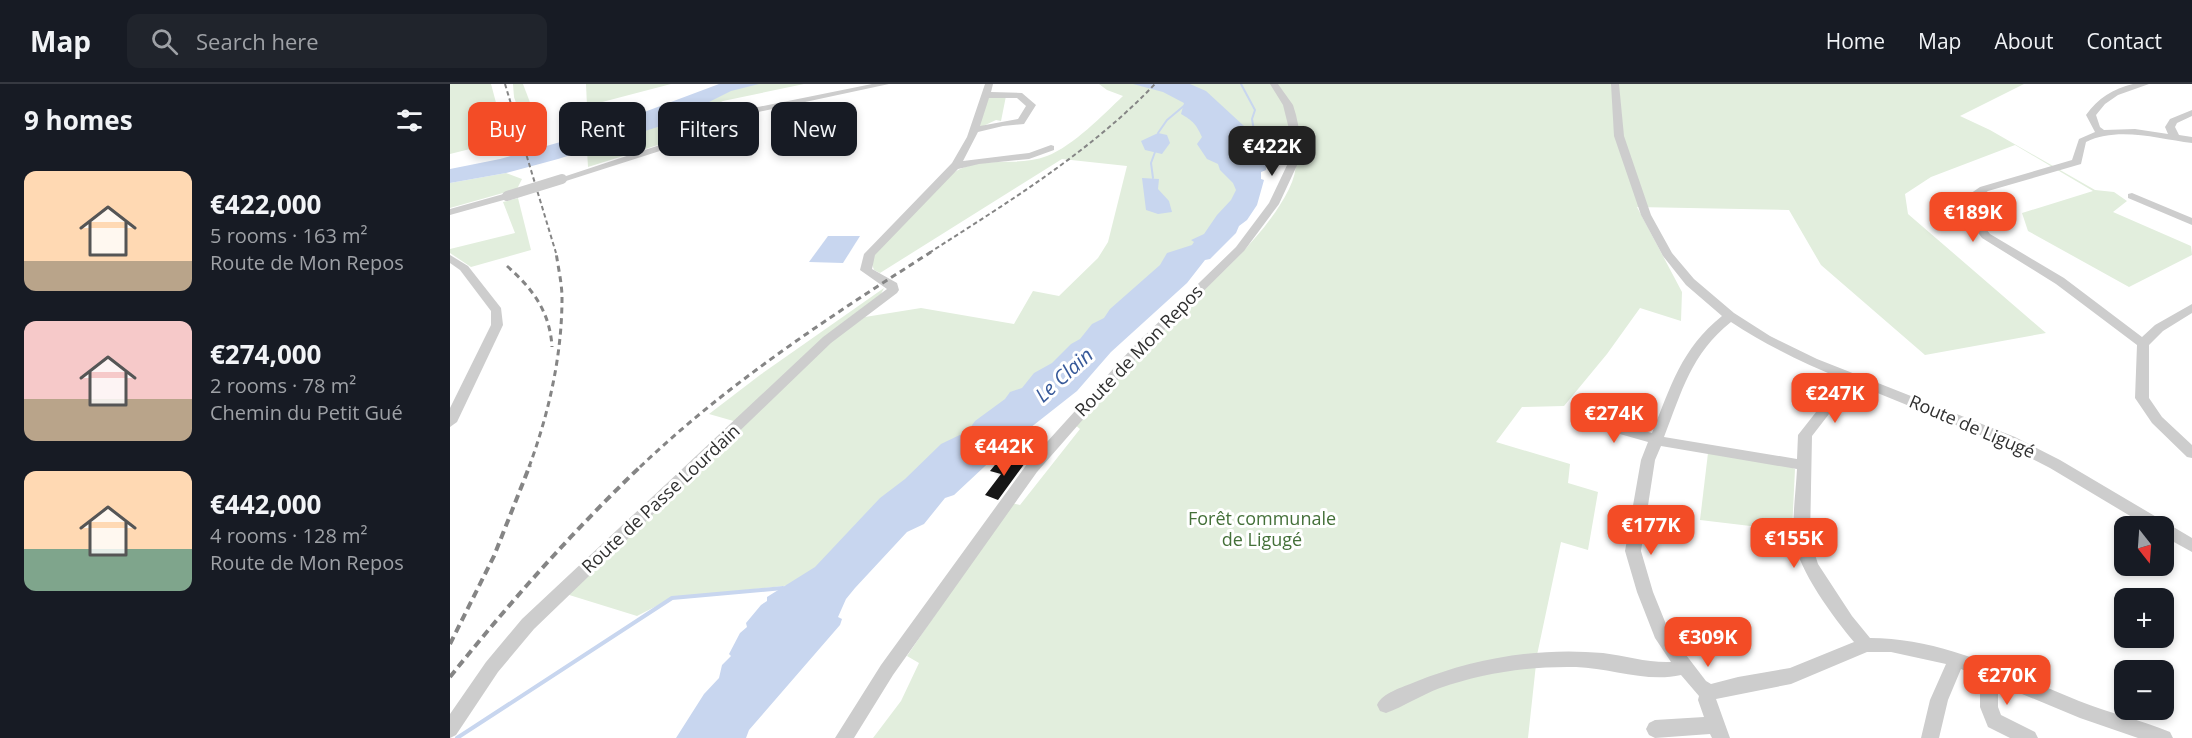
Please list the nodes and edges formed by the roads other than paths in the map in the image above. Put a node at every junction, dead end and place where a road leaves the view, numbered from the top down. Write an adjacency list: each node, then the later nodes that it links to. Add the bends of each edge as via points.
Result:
1 (885, 84): 17 (street, bridge, via 746,112 663,147)
2 (989, 84): 7 (street)
3 (1029, 84): 8 (street)
4 (1274, 84): 41 (street, Route de Mon Repos, via 1288,105 1294,129 1294,160 1274,204 1240,249 1137,350 1032,468)
5 (1615, 84): 21 (street, Route de Ligugé, via 1619,136 1653,232 1682,274)
6 (2145, 84): 11 (street, via 2124,89 2102,101 2091,115)
7 (985, 95): 8 (street); 10 (street)
8 (1022, 96): 10 (street, via 1031,105 1024,121)
9 (2192, 113): 12 (street, via 2173,121 2170,127)
10 (974, 130): 15 (street)
11 (2102, 132): 12 (street); 22 (street, via 2082,141 2077,162 1984,189 1968,200 1968,212 1986,236 2060,281)
12 (2175, 138): 13 (street)
13 (2192, 140)
14 (1051, 148): 15 (street, via 1032,156 983,159)
15 (954, 167): 38 (street, Route de Passe Lourdain, via 870,254 866,270 893,286 893,290 827,340 528,624)
16 (2132, 196): 18 (street)
17 (450, 212)
18 (2192, 222)
19 (450, 258): 25 (street, via 464,268 499,316)
20 (2192, 308): 22 (street, via 2170,320)
21 (1730, 316): 23 (street, Route de Ligugé, via 1782,348); 26 (street, via 1709,333 1691,356)
22 (2144, 344): 27 (street, via 2142,398 2157,420)
23 (1850, 378): 28 (street, via 1808,429); 29 (street, Route de Ligugé, via 2010,441)
24 (1579, 418): 26 (street)
25 (450, 422)
26 (1657, 440): 28 (street); 34 (street, via 1648,460 1633,551 1655,621)
27 (2192, 453)
28 (1803, 465): 32 (street, via 1802,539 1811,566)
29 (2142, 516)
30 (2174, 535): 31 (street)
31 (2192, 546)
32 (1866, 645): 33 (street, via 1891,645); 36 (street, via 1791,676)
33 (1956, 660): 35 (street); 42 (street, via 1939,700)
34 (1684, 667): 36 (street); 37 (street, via 1672,671 1604,662 1527,662 1443,679)
35 (1989, 672): 43 (street, via 1989,706 1994,721); 44 (street, via 2080,710)
36 (1709, 693): 40 (street, via 1707,700)
37 (1386, 705)
38 (450, 729)
39 (1655, 729): 40 (street)
40 (1719, 731)
41 (844, 738)
42 (1930, 738)
43 (2029, 738)
44 (2164, 738)

